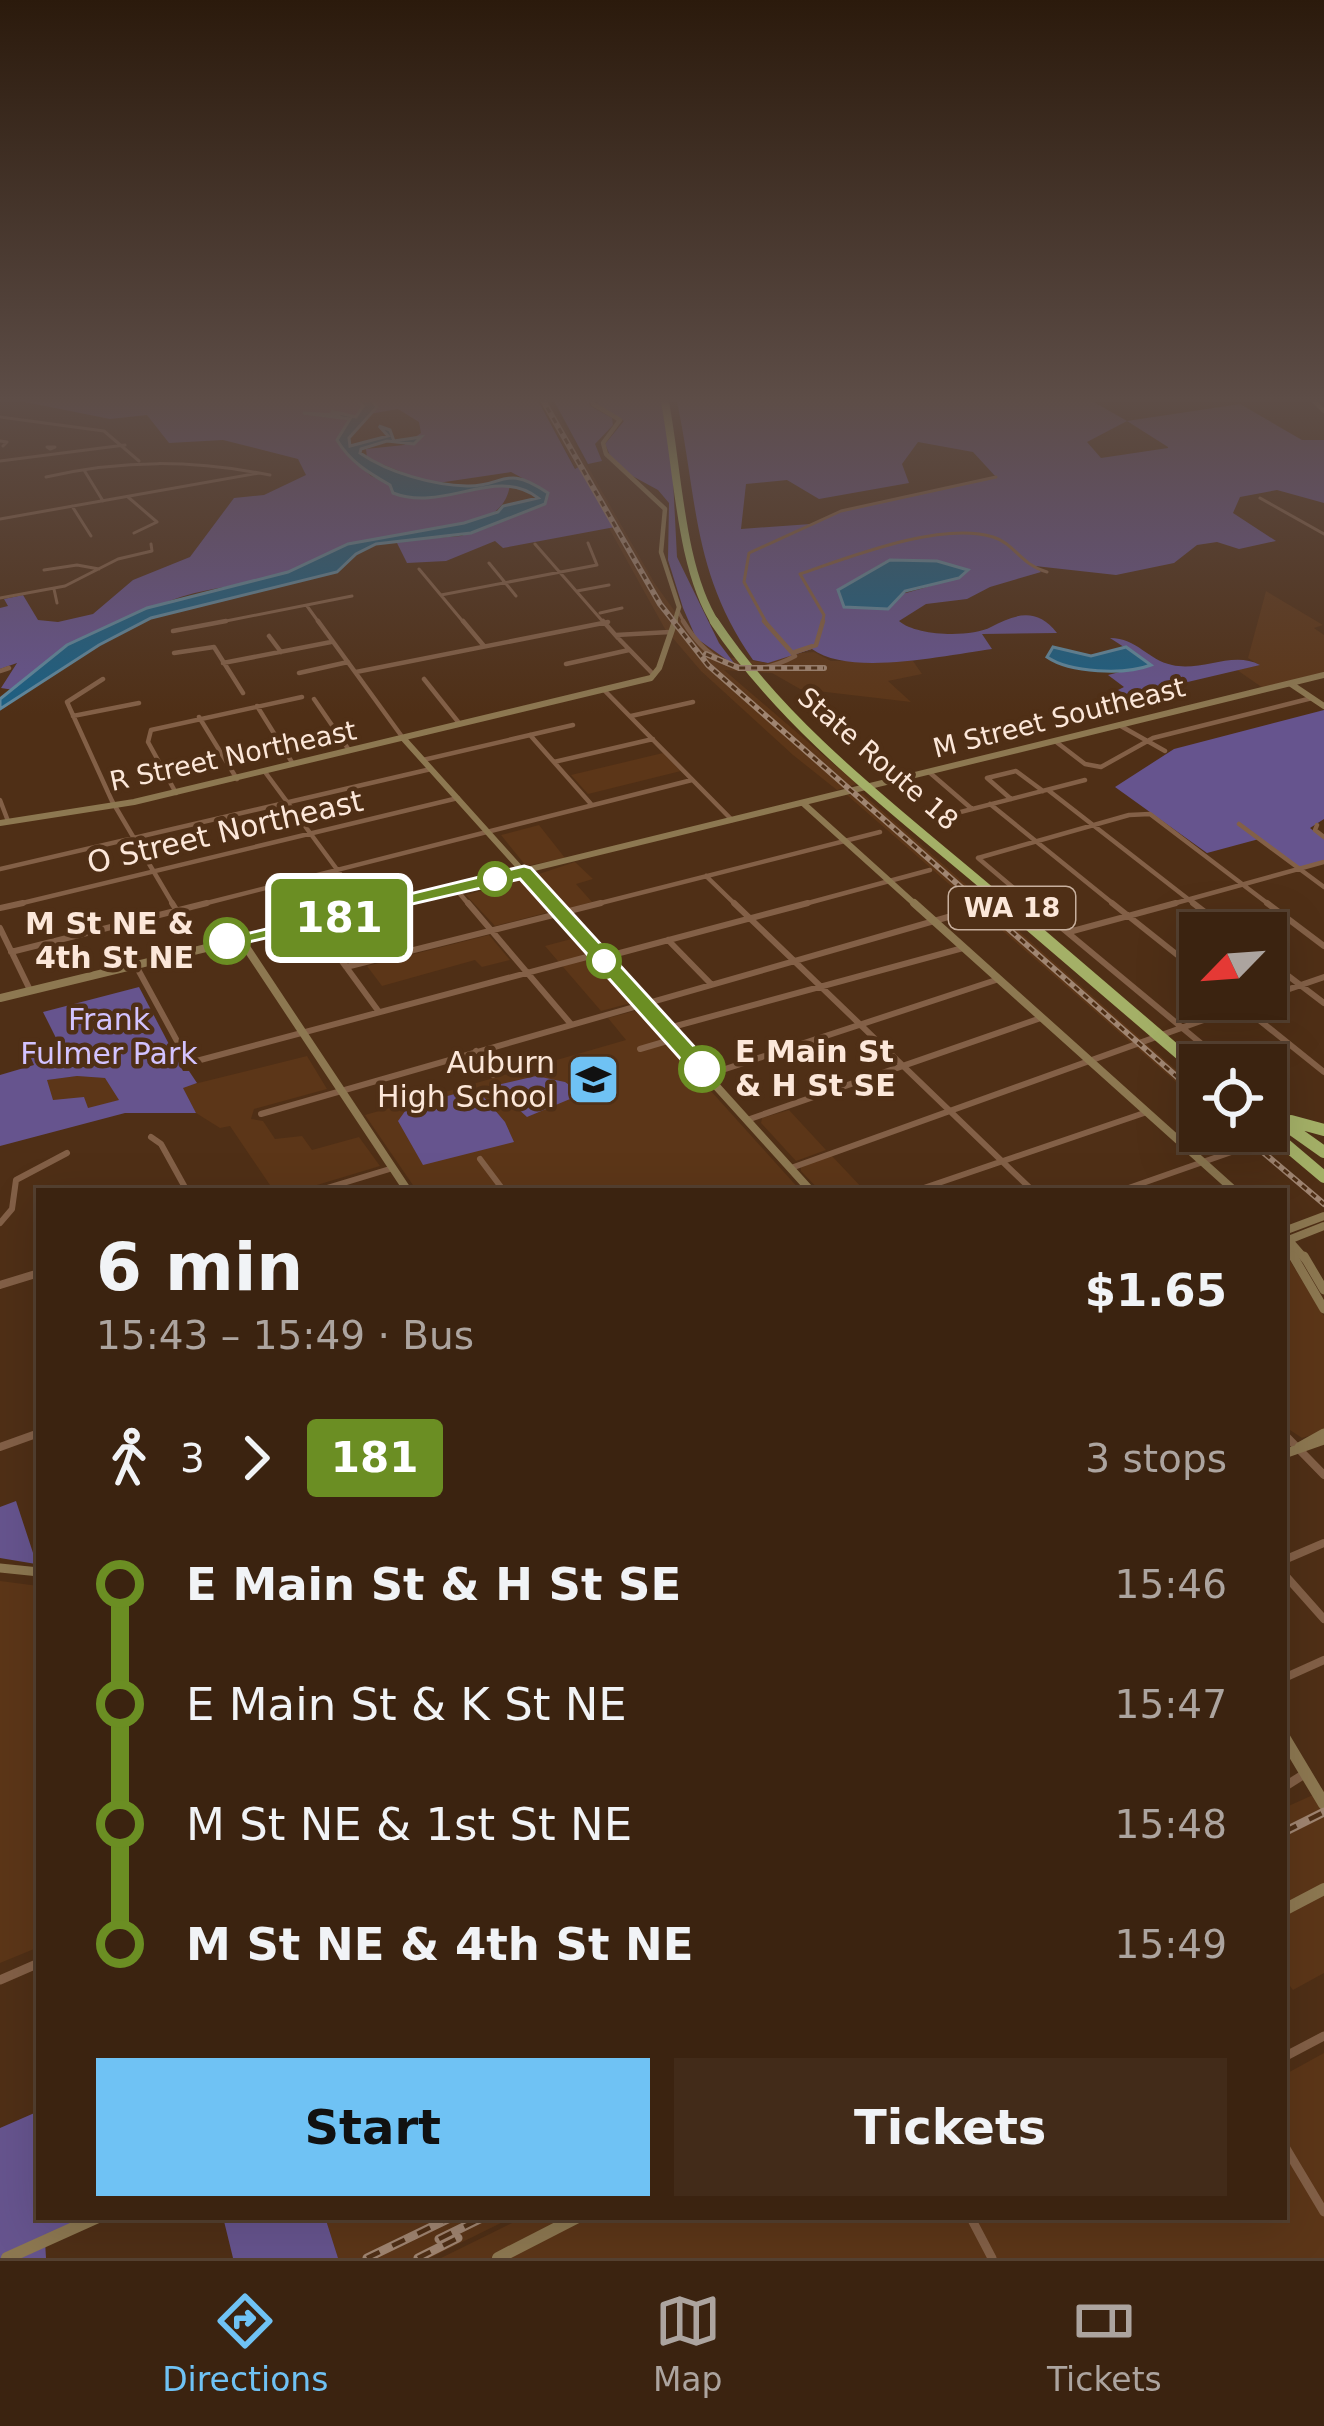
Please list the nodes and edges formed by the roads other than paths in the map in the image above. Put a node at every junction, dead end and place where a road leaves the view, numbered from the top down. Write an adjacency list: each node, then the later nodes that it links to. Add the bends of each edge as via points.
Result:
1 (94, 502): 7 (street)
2 (134, 502): 9 (street, via 157,522)
3 (660, 502): 32 (main road, via 660,546)
4 (682, 502): 173 (highway, State Route 18 / WA 18, via 689,565 711,616 760,679)
5 (880, 502): 43 (street, via 748,553 753,613)
6 (1268, 502): 10 (street)
7 (72, 506): 8 (street); 11 (street)
8 (0, 519)
9 (134, 533)
10 (1324, 534)
11 (91, 536)
12 (535, 544): 20 (street)
13 (588, 544): 20 (street, via 598,564)
14 (152, 546): 16 (street)
15 (490, 563): 21 (street)
16 (100, 569): 18 (street); 23 (street)
17 (419, 569): 25 (street)
18 (44, 570)
19 (1047, 572): 43 (street, via 1017,561 988,535 924,539 851,557 800,574 824,615 816,645)
20 (559, 573): 21 (street); 24 (street)
21 (504, 584): 25 (street); 27 (street)
22 (608, 585): 24 (street)
23 (54, 589): 28 (street); 29 (street)
24 (577, 591): 33 (street)
25 (441, 595): 40 (street)
26 (352, 596): 30 (street)
27 (516, 596)
28 (0, 598)
29 (57, 603)
30 (307, 606): 35 (street); 39 (street)
31 (622, 608): 33 (street)
32 (679, 611): 36 (main road); 43 (street, via 724,667 764,668)
33 (600, 613): 34 (street)
34 (608, 622): 38 (street); 40 (street)
35 (173, 631)
36 (670, 632): 38 (street); 52 (main road)
37 (269, 636): 42 (street)
38 (618, 637): 41 (street)
39 (333, 642): 42 (street); 45 (street)
40 (484, 646): 50 (street)
41 (629, 650): 47 (street); 52 (street)
42 (280, 652): 46 (street)
43 (795, 652)
44 (174, 653): 46 (street, via 211,646)
45 (348, 662): 50 (street); 51 (street)
46 (223, 663): 58 (street)
47 (566, 664)
48 (9, 668): 49 (street)
49 (0, 671)
50 (356, 672): 74 (street)
51 (299, 673)
52 (654, 675): 57 (main road)
53 (1324, 675): 56 (main road, M Street Southeast)
54 (103, 679): 66 (street, via 67,700)
55 (424, 679): 69 (street)
56 (1289, 684): 60 (main road); 71 (main road, M Street Southeast)
57 (604, 690): 67 (street); 69 (main road)
58 (243, 693)
59 (302, 697): 64 (street)
60 (1312, 698): 65 (main road); 76 (street)
61 (314, 699): 78 (street)
62 (693, 702): 67 (street)
63 (140, 703): 66 (street)
64 (257, 706): 68 (street); 81 (street)
65 (1324, 706)
66 (73, 716): 97 (street)
67 (631, 716): 73 (street)
68 (200, 718): 85 (street); 89 (street, via 148,734)
69 (459, 723): 74 (main road)
70 (573, 725): 72 (street)
71 (1119, 725): 75 (main road, M Street Southeast); 76 (street)
72 (530, 735): 79 (street); 80 (street)
73 (652, 739): 80 (street); 86 (street)
74 (405, 741): 78 (main road, R Street Northeast); 79 (main road)
75 (1054, 741): 76 (street, via 1096,767); 84 (main road, M Street Southeast)
76 (1146, 741): 77 (street)
77 (1165, 751)
78 (351, 753): 81 (main road, R Street Northeast)
79 (423, 760): 82 (main road)
80 (554, 762): 95 (street)
81 (294, 766): 83 (main road, R Street Northeast)
82 (431, 769): 90 (main road); 93 (street)
83 (265, 772): 85 (main road, R Street Northeast); 93 (street)
84 (928, 772): 94 (main road, M Street Southeast); 98 (street)
85 (237, 779): 89 (main road, R Street Northeast)
86 (692, 780): 95 (street); 100 (street)
87 (1084, 780): 88 (street)
88 (1045, 790): 91 (street); 91 (street, via 1016,771 987,778); 103 (street)
89 (176, 793): 97 (main road, R Street Northeast)
90 (458, 798): 106 (street, O Street Northeast); 107 (main road)
91 (1011, 799): 96 (street)
92 (0, 800): 101 (street)
93 (286, 803): 106 (street); 109 (street)
94 (802, 803): 100 (main road, M Street Southeast); 110 (main road)
95 (591, 804): 107 (street)
96 (990, 804): 98 (street); 111 (street)
97 (114, 805): 101 (main road, R Street Northeast); 109 (street)
98 (972, 809): 99 (street)
99 (945, 816)
100 (732, 821): 118 (main road, M Street Southeast)
101 (4, 822)
102 (1238, 824): 113 (street)
103 (1092, 825): 111 (street); 121 (street, via 1146,813); 124 (street)
104 (1317, 825): 108 (street)
105 (880, 832): 110 (street)
106 (311, 834): 116 (street, O Street Northeast); 117 (street)
107 (490, 834): 117 (street); 118 (main road)
108 (1324, 837)
109 (136, 838): 114 (street); 116 (street)
110 (844, 841): 119 (street); 120 (main road)
111 (1035, 842): 130 (street); 137 (street, via 978,858)
112 (1324, 862): 113 (street)
113 (1298, 868): 121 (street); 122 (street)
114 (0, 869)
115 (930, 870): 120 (street)
116 (155, 871): 125 (street, O Street Northeast); 126 (street)
117 (340, 872): 126 (street); 127 (street)
118 (524, 872): 123 (main road, M Street Southeast); 129 (main road)
119 (706, 876): 129 (street); 132 (street)
120 (889, 881): 132 (street); 133 (main road)
121 (1243, 884): 124 (street); 141 (street)
122 (1324, 887)
123 (456, 889): 127 (main road, M Street Southeast); 136 (street)
124 (1187, 899): 128 (street); 130 (street)
125 (1, 907)
126 (177, 911): 143 (street)
127 (369, 912): 134 (main road, M Street Southeast)
128 (1204, 912)
129 (561, 913): 136 (street); 144 (main road)
130 (1128, 915): 137 (street); 145 (street)
131 (947, 917): 133 (street)
132 (750, 918): 140 (street); 146 (street)
133 (933, 921): 142 (main road); 146 (street)
134 (314, 923): 139 (main road, M Street Southeast); 148 (street)
135 (0, 928): 138 (street)
136 (490, 930): 148 (street); 149 (street)
137 (1069, 932): 167 (street)
138 (2, 938): 143 (street)
139 (240, 938): 147 (main road, M Street Southeast); 169 (main road)
140 (668, 940): 144 (street); 153 (street)
141 (1324, 946)
142 (964, 948): 152 (main road); 154 (street)
143 (11, 952): 157 (street)
144 (599, 956): 149 (street); 160 (main road)
145 (1179, 956)
146 (794, 961): 153 (street); 154 (street)
147 (134, 964): 157 (main road, M Street Southeast); 169 (street, via 189,1064)
148 (346, 968): 161 (street)
149 (527, 973): 161 (street); 165 (street)
150 (1287, 976): 155 (street)
151 (1324, 977): 155 (street)
152 (999, 980): 162 (main road); 166 (street)
153 (711, 984): 160 (street)
154 (821, 986): 166 (street); 168 (street)
155 (1300, 986): 156 (street); 159 (street)
156 (1287, 990)
157 (30, 991): 158 (main road, M Street Southeast)
158 (0, 998)
159 (1324, 1003)
160 (643, 1004): 165 (street); 168 (main road)
161 (379, 1012): 169 (street)
162 (1041, 1018): 175 (main road); 176 (street)
163 (1204, 1020): 167 (street)
164 (1259, 1020): 177 (street)
165 (571, 1024): 174 (street)
166 (860, 1024): 176 (street); 179 (street)
167 (1182, 1028): 171 (street); 175 (street)
168 (665, 1029): 170 (main road)
169 (303, 1033): 180 (main road)
170 (674, 1039): 172 (street); 179 (main road)
171 (1201, 1044)
172 (640, 1049)
173 (1179, 1049)
174 (476, 1051): 178 (street); 180 (street)
175 (1088, 1060): 181 (street); 182 (main road)
176 (903, 1065): 181 (street); 185 (street)
177 (1324, 1072)
178 (494, 1075)
179 (707, 1075): 185 (main road)
180 (340, 1088): 183 (street); 196 (main road)
181 (950, 1110): 194 (street); 197 (street)
182 (1147, 1112): 194 (street); 195 (main road)
183 (261, 1114)
184 (1287, 1119): 187 (highway)
185 (747, 1120): 197 (main road)
186 (1287, 1124): 192 (highway)
187 (1324, 1130)
188 (151, 1137): 199 (street)
189 (1287, 1146): 198 (highway)
190 (1231, 1152): 195 (street)
191 (67, 1153): 209 (street, via 18,1178 12,1209)
192 (1324, 1156)
193 (480, 1159): 202 (street)
194 (1002, 1162): 204 (street); 205 (street)
195 (1202, 1162): 206 (street); 207 (main road)
196 (393, 1168): 200 (street); 201 (main road)
197 (790, 1168): 203 (main road)
198 (1324, 1177)
199 (185, 1188)
200 (327, 1188)
201 (406, 1188)
202 (502, 1188)
203 (808, 1188)
204 (924, 1188)
205 (1030, 1188)
206 (1128, 1188)
207 (1232, 1188)
208 (1324, 1216): 211 (main road)
209 (0, 1222)
210 (1324, 1226): 212 (main road)
211 (1287, 1237)
212 (1287, 1237)
213 (1287, 1241): 217 (main road)
214 (1287, 1242): 218 (main road)
215 (36, 1275): 216 (street)
216 (0, 1285)
217 (1324, 1290)
218 (1324, 1309)
219 (36, 1434): 222 (street)
220 (1287, 1437): 223 (street)
221 (1324, 1437): 223 (main road)
222 (0, 1448)
223 (1298, 1448): 224 (main road); 225 (street)
224 (1287, 1453)
225 (1324, 1475)
226 (1324, 1543): 227 (street)
227 (1287, 1559)
228 (0, 1568): 229 (main road)
229 (36, 1572)
230 (1287, 1577): 231 (street)
231 (1324, 1619)
232 (1324, 1660): 233 (street)
233 (1287, 1677)
234 (1287, 1742): 235 (main road)
235 (1306, 1772): 236 (street); 237 (main road)
236 (1287, 1785)
237 (1324, 1804)
238 (1324, 1889): 239 (main road)
239 (1287, 1908)
240 (36, 1964): 241 (street)
241 (0, 1980)
242 (1324, 2036): 243 (street)
243 (1287, 2055)
244 (1287, 2150): 245 (street)
245 (1324, 2212)
246 (91, 2220): 249 (main road)
247 (572, 2220): 250 (main road)
248 (972, 2220): 251 (street)
249 (7, 2258)
250 (498, 2258)
251 (992, 2258)

